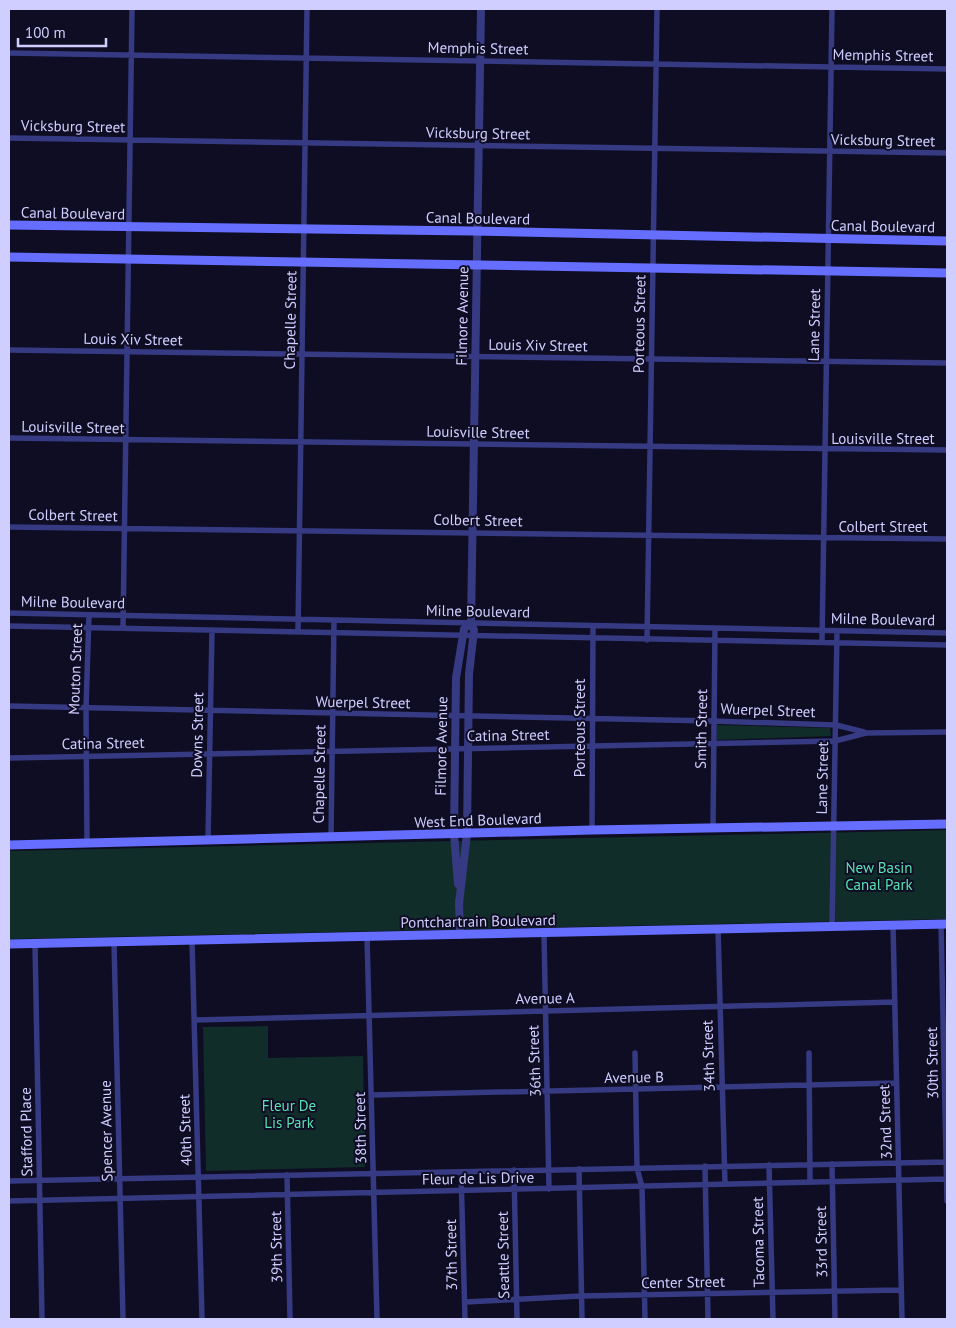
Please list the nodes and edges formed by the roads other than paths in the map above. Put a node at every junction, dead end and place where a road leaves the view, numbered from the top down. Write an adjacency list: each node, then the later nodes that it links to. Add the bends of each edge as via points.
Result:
1 (132, 9): 7 (street)
2 (307, 9): 8 (street, Chapelle Street)
3 (481, 9): 9 (street, Filmore Avenue)
4 (657, 9): 10 (street, Porteous Street)
5 (832, 9): 11 (street, Lane Street)
6 (9, 53): 7 (street, Memphis Street)
7 (131, 55): 8 (street, Memphis Street); 14 (street)
8 (306, 57): 9 (street, Memphis Street); 15 (street, Chapelle Street)
9 (480, 60): 10 (street, Memphis Street); 16 (street, Filmore Avenue)
10 (656, 65): 11 (street, Memphis Street); 17 (street, Porteous Street)
11 (831, 67): 12 (street, Memphis Street); 18 (street, Lane Street)
12 (947, 69)
13 (9, 138): 14 (street, Vicksburg Street)
14 (130, 140): 15 (street, Vicksburg Street); 21 (street)
15 (305, 142): 16 (street, Vicksburg Street); 22 (street, Chapelle Street)
16 (479, 146): 17 (street, Vicksburg Street); 23 (street, Filmore Avenue)
17 (655, 148): 18 (street, Vicksburg Street); 24 (street, Porteous Street)
18 (830, 152): 19 (street, Vicksburg Street); 25 (street, Lane Street)
19 (947, 153)
20 (9, 226): 21 (main road, Canal Boulevard)
21 (129, 227): 22 (main road, Canal Boulevard); 28 (street)
22 (303, 230): 23 (main road, Canal Boulevard); 29 (street, Chapelle Street)
23 (477, 231): 24 (main road, Canal Boulevard); 30 (street, Filmore Avenue)
24 (653, 235): 25 (main road, Canal Boulevard); 31 (street, Porteous Street)
25 (828, 239): 26 (main road, Canal Boulevard); 32 (street, Lane Street)
26 (947, 241)
27 (9, 256): 28 (main road)
28 (128, 258): 29 (main road); 35 (street)
29 (303, 261): 30 (main road); 36 (street, Chapelle Street)
30 (477, 264): 31 (main road); 37 (street, Filmore Avenue)
31 (653, 268): 32 (main road); 38 (street, Porteous Street)
32 (828, 271): 33 (main road); 39 (street, Lane Street)
33 (947, 273)
34 (9, 350): 35 (street, Louis Xiv Street)
35 (127, 351): 36 (street, Louis Xiv Street); 42 (street)
36 (302, 354): 37 (street, Louis Xiv Street); 43 (street, Chapelle Street)
37 (476, 356): 38 (street, Louis Xiv Street); 44 (street, Filmore Avenue)
38 (651, 359): 39 (street, Louis Xiv Street); 45 (street, Porteous Street)
39 (826, 362): 40 (street, Louis Xiv Street); 46 (street, Lane Street)
40 (947, 363)
41 (9, 438): 42 (street, Louisville Street)
42 (126, 441): 43 (street, Louisville Street); 49 (street)
43 (300, 443): 44 (street, Louisville Street); 50 (street, Chapelle Street)
44 (474, 445): 45 (street, Louisville Street); 51 (street, Filmore Avenue)
45 (650, 446): 46 (street, Louisville Street); 52 (street, Porteous Street)
46 (825, 450): 47 (street, Louisville Street); 53 (street, Lane Street)
47 (947, 450)
48 (9, 527): 49 (street, Colbert Street)
49 (124, 529): 50 (street, Colbert Street); 57 (street)
50 (299, 531): 51 (street, Colbert Street); 58 (street, Chapelle Street)
51 (474, 532): 52 (street, Colbert Street); 60 (street, Filmore Avenue)
52 (649, 534): 53 (street, Colbert Street); 63 (street, Porteous Street)
53 (823, 538): 54 (street, Colbert Street); 68 (street, Lane Street)
54 (947, 540)
55 (9, 613): 56 (street, Milne Boulevard)
56 (89, 615): 57 (street, Milne Boulevard); 64 (street, Mouton Street)
57 (123, 616): 58 (street, Milne Boulevard); 65 (street)
58 (298, 620): 59 (street, Milne Boulevard); 70 (street, Chapelle Street)
59 (334, 620): 60 (street, Milne Boulevard); 71 (street, Chapelle Street)
60 (471, 623): 62 (street, Milne Boulevard); 73 (street, Filmore Avenue); 74 (street, Filmore Avenue)
61 (9, 626): 64 (street, Milne Boulevard)
62 (593, 626): 63 (street, Milne Boulevard); 75 (street, Porteous Street)
63 (647, 627): 66 (street, Milne Boulevard); 76 (street, Porteous Street)
64 (89, 628): 65 (street, Milne Boulevard); 82 (street, Mouton Street)
65 (123, 628): 67 (street, Milne Boulevard)
66 (715, 628): 68 (street, Milne Boulevard); 77 (street, Smith Street)
67 (212, 630): 70 (street, Milne Boulevard); 83 (street, Downs Street)
68 (822, 631): 69 (street, Milne Boulevard); 78 (street, Lane Street)
69 (837, 631): 72 (street, Milne Boulevard); 79 (street, Lane Street)
70 (298, 632): 71 (street, Milne Boulevard)
71 (334, 633): 73 (street, Milne Boulevard); 84 (street, Chapelle Street)
72 (947, 633)
73 (462, 635): 74 (street, Milne Boulevard); 85 (street, Filmore Avenue)
74 (474, 635): 75 (street, Milne Boulevard); 86 (street, Filmore Avenue)
75 (592, 638): 76 (street, Milne Boulevard); 87 (street, Porteous Street)
76 (647, 640): 77 (street, Milne Boulevard)
77 (715, 641): 78 (street, Milne Boulevard); 88 (street, Smith Street)
78 (822, 642): 79 (street, Milne Boulevard)
79 (837, 643): 80 (street, Milne Boulevard); 89 (street, Lane Street)
80 (947, 645)
81 (9, 706): 82 (street, Wuerpel Street)
82 (86, 708): 83 (street, Wuerpel Street); 99 (street, Mouton Street)
83 (210, 712): 84 (street, Wuerpel Street); 98 (street, Downs Street)
84 (332, 714): 85 (street, Wuerpel Street); 97 (street, Chapelle Street)
85 (455, 716): 86 (street, Wuerpel Street); 95 (street, Filmore Avenue)
86 (468, 716): 87 (street, Wuerpel Street); 96 (street, Filmore Avenue)
87 (591, 718): 88 (street, Wuerpel Street); 94 (street, Porteous Street)
88 (713, 721): 89 (street, Wuerpel Street); 93 (street, Smith Street)
89 (836, 725): 91 (street, Wuerpel Street); 92 (street, Lane Street)
90 (947, 732): 91 (street, Catina Street)
91 (866, 733): 92 (street, Catina Street)
92 (835, 741): 93 (street, Catina Street); 102 (street, Lane Street)
93 (713, 743): 94 (street, Catina Street); 103 (street, Smith Street)
94 (592, 746): 96 (street, Catina Street); 104 (street, Porteous Street)
95 (455, 748): 96 (street, Catina Street); 97 (street, Catina Street); 105 (street, Filmore Avenue)
96 (468, 748): 106 (street, Filmore Avenue)
97 (332, 752): 98 (street, Catina Street); 107 (street, Chapelle Street)
98 (209, 754): 99 (street, Catina Street); 108 (street, Downs Street)
99 (86, 755): 100 (street, Catina Street); 109 (street, Mouton Street)
100 (9, 758)
101 (947, 824): 102 (main road, West End Boulevard)
102 (833, 825): 103 (main road, West End Boulevard); 114 (street, Lane Street)
103 (713, 829): 104 (main road, West End Boulevard)
104 (592, 830): 106 (main road, West End Boulevard)
105 (454, 834): 106 (main road, West End Boulevard); 107 (main road, West End Boulevard); 111 (street, Filmore Avenue)
106 (466, 834): 111 (street, Filmore Avenue)
107 (331, 838): 108 (main road, West End Boulevard)
108 (208, 840): 109 (main road, West End Boulevard)
109 (87, 843): 110 (main road, West End Boulevard)
110 (9, 845)
111 (459, 904): 117 (street, Filmore Avenue)
112 (944, 924): 113 (main road, Pontchartrain Boulevard); 137 (street, 30th Street)
113 (893, 925): 114 (main road, Pontchartrain Boulevard); 123 (street, 32nd Street)
114 (832, 926): 115 (main road, Pontchartrain Boulevard)
115 (718, 928): 116 (main road, Pontchartrain Boulevard); 124 (street, 34th Street)
116 (544, 933): 117 (main road, Pontchartrain Boulevard); 125 (street, 36th Street)
117 (460, 935): 118 (main road, Pontchartrain Boulevard)
118 (367, 936): 119 (main road, Pontchartrain Boulevard); 126 (street, 38th Street)
119 (192, 940): 120 (main road, Pontchartrain Boulevard); 127 (street, 40th Street)
120 (114, 942): 121 (main road, Pontchartrain Boulevard); 151 (street, Spencer Avenue)
121 (35, 943): 122 (main road, Pontchartrain Boulevard); 153 (street, Stafford Place)
122 (9, 944)
123 (895, 1002): 124 (street, Avenue A); 130 (street, 32nd Street)
124 (719, 1006): 125 (street, Avenue A); 132 (street, 34th Street)
125 (545, 1010): 126 (street, Avenue A); 134 (street, 36th Street)
126 (369, 1015): 127 (street, Avenue A); 135 (street, 38th Street)
127 (195, 1020): 150 (street, 40th Street)
128 (634, 1052): 133 (street)
129 (809, 1053): 131 (street)
130 (896, 1083): 131 (street, Avenue B); 136 (street, 32nd Street)
131 (809, 1085): 132 (street, Avenue B); 138 (street)
132 (722, 1087): 133 (street, Avenue B); 142 (street, 34th Street)
133 (634, 1089): 134 (street, Avenue B); 143 (street)
134 (547, 1091): 135 (street, Avenue B); 146 (street, 36th Street)
135 (372, 1094): 148 (street, 38th Street)
136 (899, 1162): 137 (street, Fleur de Lis Drive); 139 (street, Fleur de Lis Drive); 154 (street, 32nd Street)
137 (947, 1162): 152 (street, 30th Street)
138 (810, 1164): 139 (street, Fleur de Lis Drive); 140 (street, Fleur de Lis Drive); 156 (street)
139 (832, 1164): 157 (street, 33rd Street)
140 (769, 1165): 142 (street, Fleur de Lis Drive); 158 (street, Tacoma Street)
141 (705, 1166): 142 (street, Fleur de Lis Drive); 143 (street, Fleur de Lis Drive); 160 (street)
142 (724, 1166): 159 (street, 34th Street)
143 (637, 1168): 144 (street, Fleur de Lis Drive); 161 (street)
144 (579, 1169): 146 (street, Fleur de Lis Drive); 162 (street)
145 (514, 1170): 146 (street, Fleur de Lis Drive); 147 (street, Fleur de Lis Drive); 164 (street, Seattle Street)
146 (549, 1170): 163 (street, 36th Street)
147 (461, 1172): 148 (street, Fleur de Lis Drive); 165 (street, 37th Street)
148 (374, 1173): 149 (street, Fleur de Lis Drive); 166 (street, 38th Street)
149 (287, 1175): 150 (street, Fleur de Lis Drive); 167 (street, 39th Street)
150 (199, 1177): 151 (street, Fleur de Lis Drive); 168 (street, 40th Street)
151 (119, 1179): 153 (street, Fleur de Lis Drive); 169 (street, Spencer Avenue)
152 (947, 1179): 154 (street, Fleur de Lis Drive); 172 (street, 30th Street)
153 (40, 1180): 155 (street, Fleur de Lis Drive); 170 (street, Stafford Place)
154 (899, 1180): 157 (street, Fleur de Lis Drive); 173 (street, 32nd Street)
155 (9, 1181)
156 (810, 1182): 157 (street, Fleur de Lis Drive); 158 (street, Fleur de Lis Drive)
157 (833, 1182): 174 (street, 33rd Street)
158 (770, 1183): 159 (street, Fleur de Lis Drive); 175 (street, Tacoma Street)
159 (725, 1184): 160 (street, Fleur de Lis Drive)
160 (706, 1185): 161 (street, Fleur de Lis Drive); 176 (street)
161 (642, 1186): 162 (street, Fleur de Lis Drive); 177 (street)
162 (579, 1188): 163 (street, Fleur de Lis Drive); 178 (street)
163 (549, 1189): 164 (street, Fleur de Lis Drive)
164 (514, 1190): 165 (street, Fleur de Lis Drive); 179 (street, Seattle Street)
165 (462, 1191): 166 (street, Fleur de Lis Drive); 180 (street, 37th Street)
166 (373, 1192): 167 (street, Fleur de Lis Drive); 185 (street, 38th Street)
167 (287, 1194): 168 (street, Fleur de Lis Drive); 184 (street, 39th Street)
168 (199, 1196): 169 (street, Fleur de Lis Drive); 183 (street, 40th Street)
169 (120, 1197): 170 (street, Fleur de Lis Drive); 182 (street, Spencer Avenue)
170 (40, 1200): 171 (street, Fleur de Lis Drive); 181 (street, Stafford Place)
171 (9, 1201)
172 (947, 1201)
173 (902, 1290): 174 (street, Center Street); 193 (street, 32nd Street)
174 (835, 1291): 175 (street, Center Street); 192 (street, 33rd Street)
175 (772, 1293): 176 (street, Center Street); 191 (street, Tacoma Street)
176 (708, 1294): 177 (street, Center Street); 190 (street)
177 (644, 1295): 178 (street, Center Street); 189 (street)
178 (581, 1296): 179 (street, Center Street); 188 (street)
179 (517, 1299): 180 (street, Center Street); 187 (street, Seattle Street)
180 (464, 1302): 186 (street, 37th Street)
181 (42, 1319)
182 (123, 1319)
183 (202, 1319)
184 (290, 1319)
185 (377, 1319)
186 (465, 1319)
187 (517, 1319)
188 (582, 1319)
189 (644, 1319)
190 (708, 1319)
191 (773, 1319)
192 (835, 1319)
193 (902, 1319)

